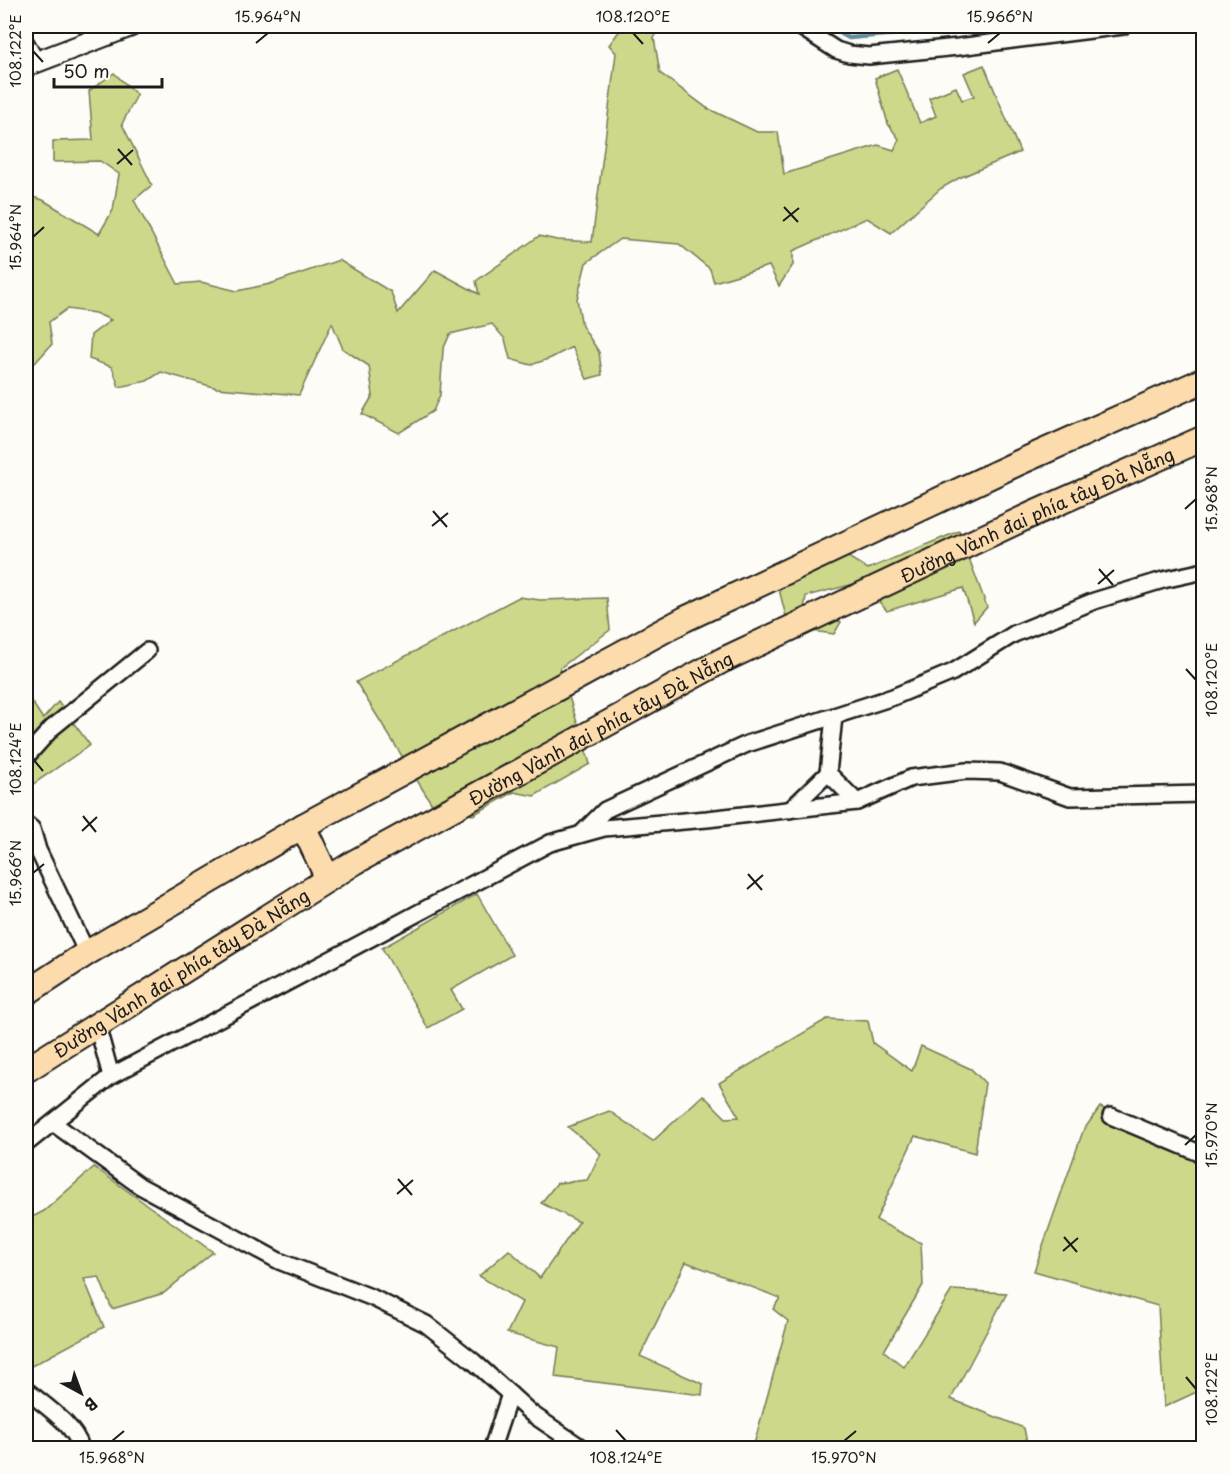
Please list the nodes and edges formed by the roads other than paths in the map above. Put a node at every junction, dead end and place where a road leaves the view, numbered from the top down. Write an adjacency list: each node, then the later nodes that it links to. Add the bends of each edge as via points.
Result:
1 (132, 26): 5 (street)
2 (799, 26): 3 (street, via 836,50 869,56)
3 (1124, 26)
4 (26, 44): 5 (street)
5 (31, 63)
6 (1203, 380): 17 (main road, via 685,619)
7 (1203, 438): 19 (main road, Đường Vành đai phía tây Đà Nẵng, via 723,660)
8 (1203, 571): 10 (street, via 1094,601 1014,634 953,672)
9 (147, 651): 11 (street, via 52,728)
10 (834, 717): 12 (street); 18 (street, via 747,744 663,782 604,810)
11 (26, 757)
12 (828, 773): 14 (street); 15 (street)
13 (1203, 794): 14 (street, via 1070,798 999,772 966,771 911,778)
14 (857, 802): 15 (street)
15 (790, 810): 18 (street, via 604,828)
16 (26, 824): 20 (street, via 32,829 38,850)
17 (303, 826): 19 (main road); 20 (main road)
18 (581, 834): 24 (street, via 550,843)
19 (328, 879): 22 (main road, Đường Vành đai phía tây Đà Nẵng)
20 (87, 953): 21 (main road)
21 (26, 993)
22 (97, 1025): 23 (main road, Đường Vành đai phía tây Đà Nẵng); 24 (street)
23 (26, 1070)
24 (111, 1076): 26 (street)
25 (1111, 1116): 28 (street)
26 (53, 1123): 27 (street); 30 (street, via 140,1186 279,1261 373,1298 426,1324)
27 (26, 1144)
28 (1203, 1155)
29 (26, 1390): 31 (street, via 61,1419 79,1440)
30 (510, 1394): 32 (street); 33 (street)
31 (81, 1449)
32 (492, 1449)
33 (582, 1449)

